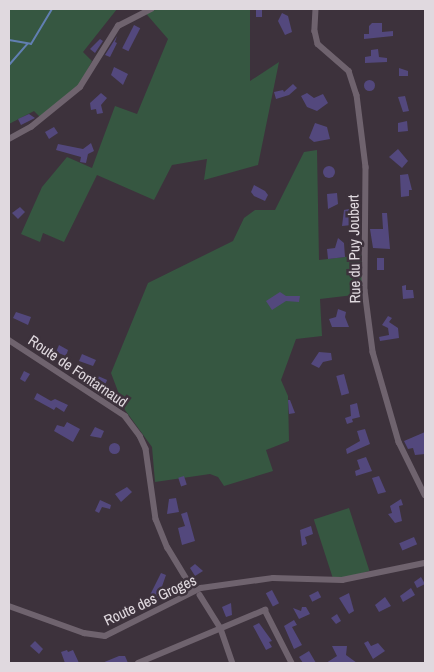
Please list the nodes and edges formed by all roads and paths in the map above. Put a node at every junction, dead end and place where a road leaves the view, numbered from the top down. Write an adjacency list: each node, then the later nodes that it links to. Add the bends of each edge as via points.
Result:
1 (151, 9): 3 (street, via 118,26 80,87 38,122)
2 (316, 9): 5 (street, Rue du Puy Joubert, via 318,44 349,71 357,95 366,167 365,290 373,349 399,442)
3 (9, 139)
4 (9, 340): 7 (street, Route de Fontarnaud, via 125,416 140,436 146,449 156,520 168,548)
5 (425, 495)
6 (425, 563): 7 (street, Route des Groges, via 342,580 273,578)
7 (197, 592): 8 (street, Route des Groges, via 106,636 84,633); 9 (street, Route de Fontarnaud)
8 (9, 606)
9 (221, 628): 10 (street); 11 (street, Route de Fontarnaud); 12 (street, via 265,610)
10 (138, 663)
11 (233, 663)
12 (292, 663)

